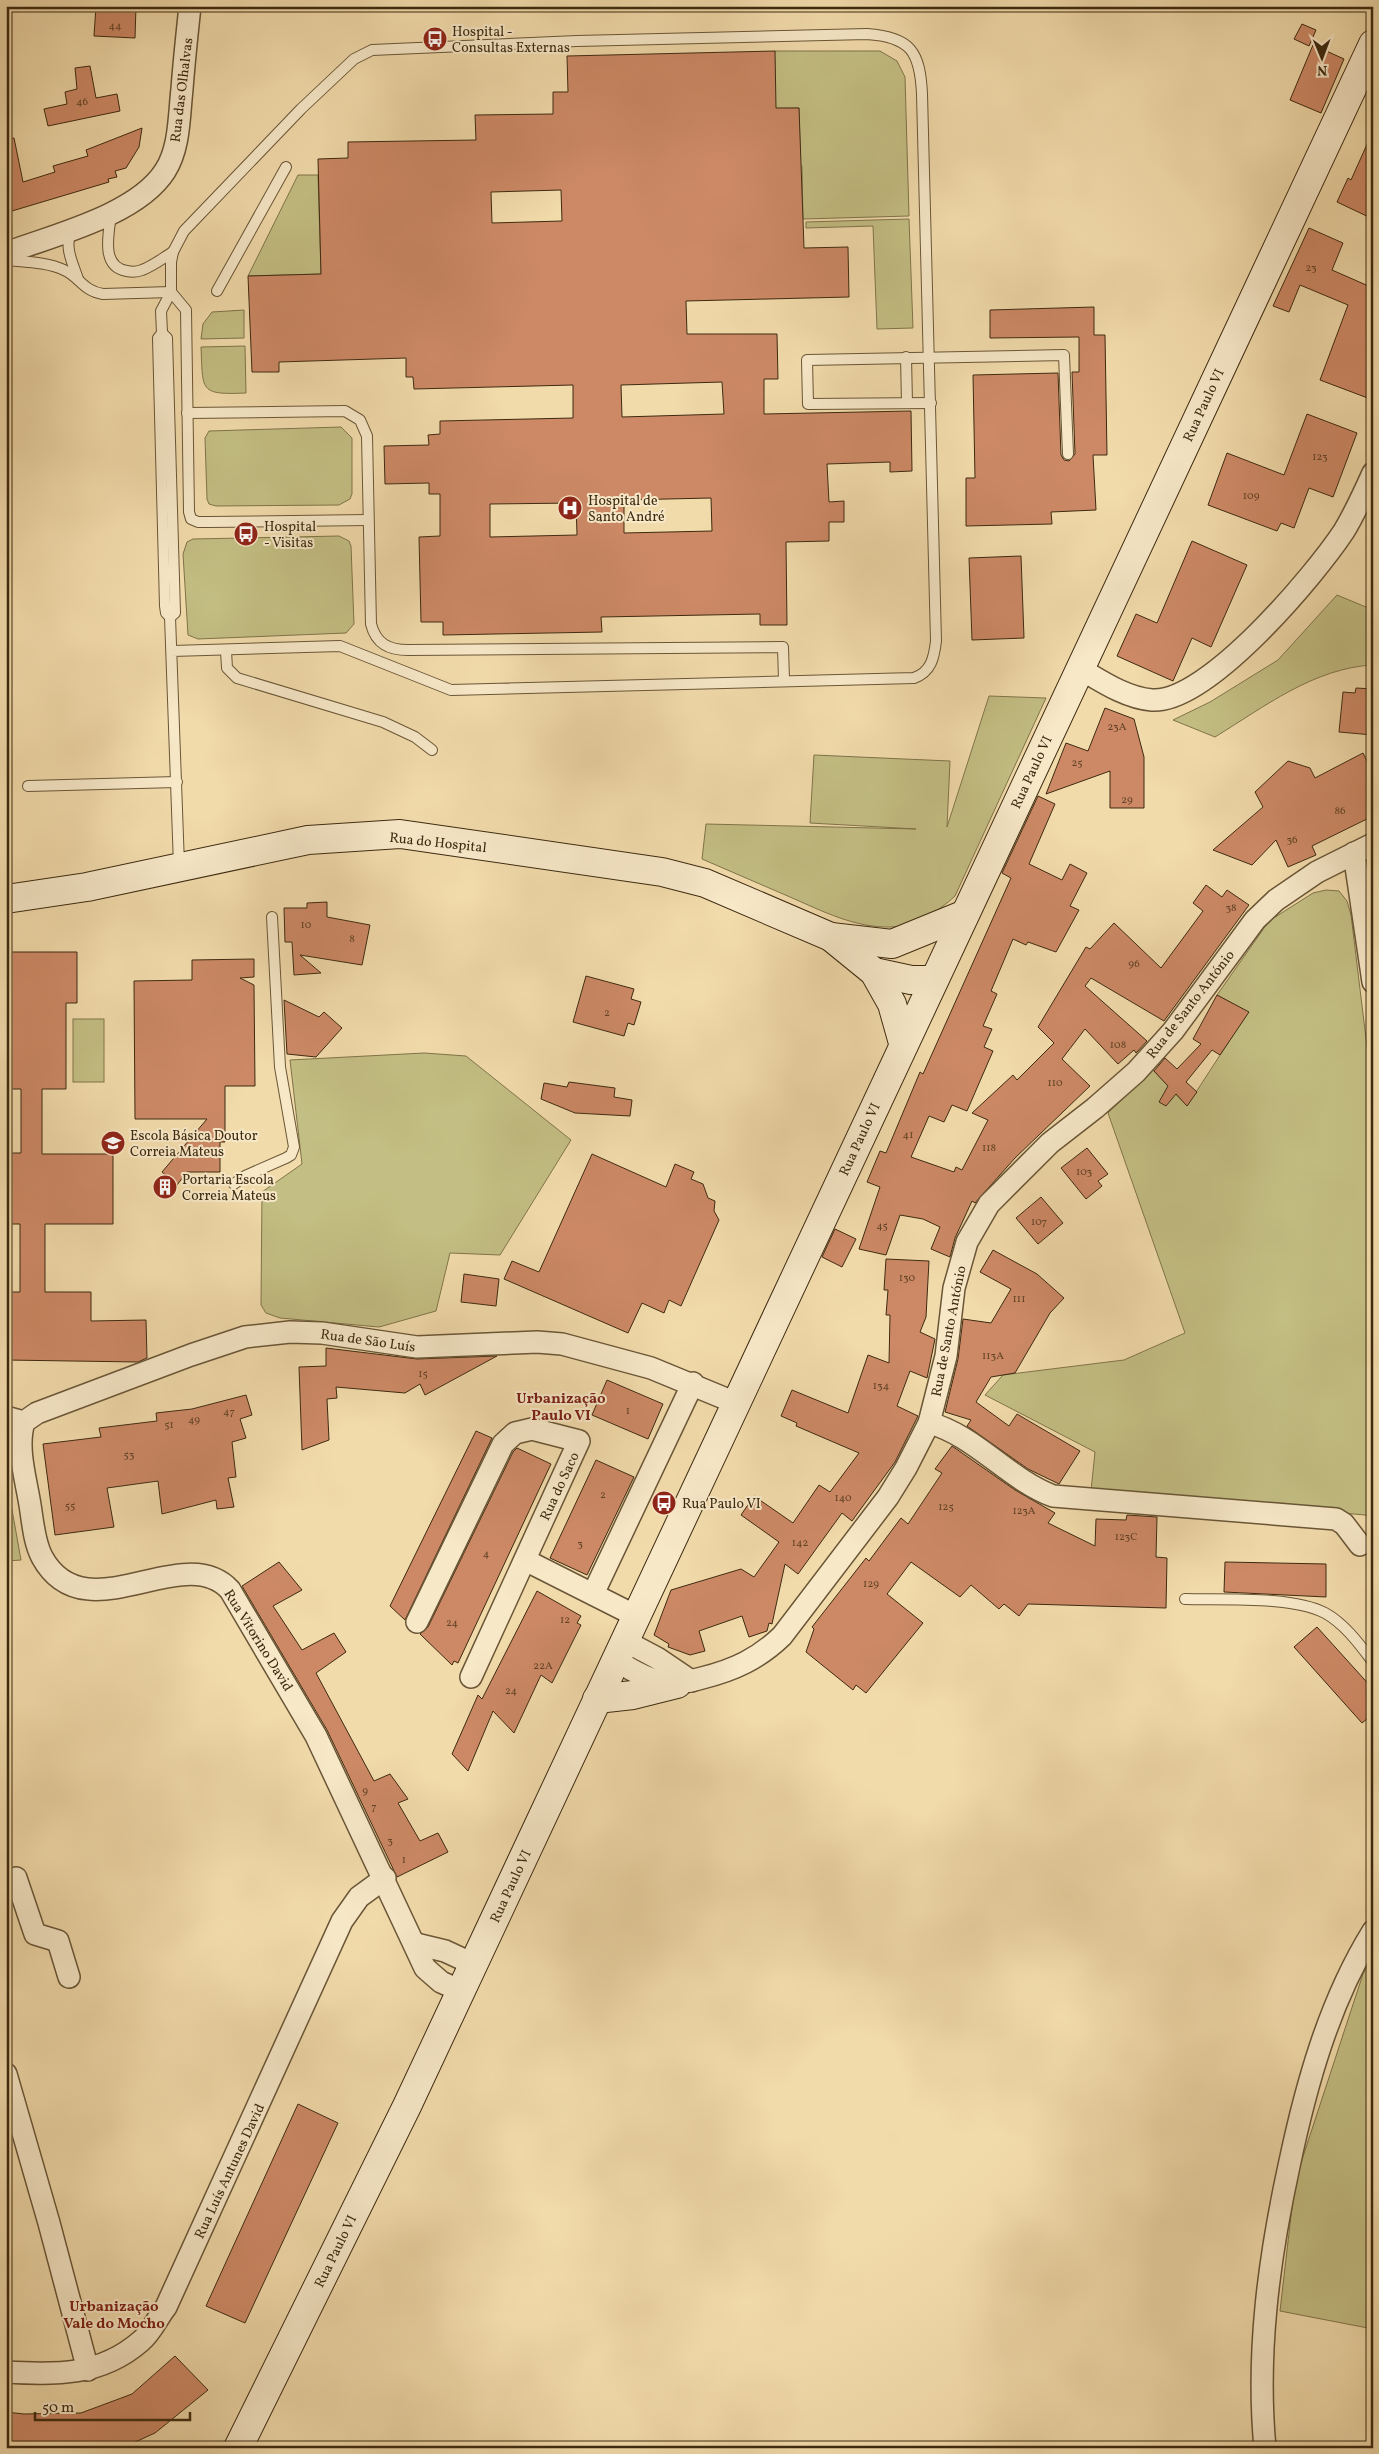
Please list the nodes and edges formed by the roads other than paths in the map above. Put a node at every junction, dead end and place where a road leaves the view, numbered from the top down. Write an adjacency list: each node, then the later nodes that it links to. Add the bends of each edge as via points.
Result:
1 (190, 6): 4 (street, Rua das Olhalvas, via 177,131 171,159 148,191)
2 (1373, 44): 22 (main road, Rua Paulo VI)
3 (286, 167): 10 (lane)
4 (110, 214): 5 (street, Rua das Olhalvas); 6 (lane, via 108,252 116,267 142,271)
5 (72, 229): 7 (street, Rua das Olhalvas); 9 (lane, via 68,239 69,255)
6 (173, 252): 11 (lane); 12 (lane, via 192,221 301,109 354,59 372,50 577,41 883,35 905,44 917,59 921,71)
7 (6, 253)
8 (6, 260): 9 (lane, via 64,270)
9 (78, 280): 11 (lane, via 93,292 103,294)
10 (217, 291)
11 (171, 292): 16 (lane, via 186,310); 21 (lane, via 161,311 162,333 167,338 175,613 170,617)
12 (929, 357): 13 (lane); 15 (lane); 17 (lane, via 1064,355)
13 (906, 358): 14 (lane); 14 (lane, via 807,360 808,404)
14 (907, 403): 15 (lane)
15 (930, 403): 23 (lane, via 936,641 928,670 914,678)
16 (186, 413): 19 (lane, via 345,411 354,415 365,428 367,436); 19 (lane, via 188,512 191,519 198,522)
17 (1068, 454)
18 (1373, 473): 22 (street, via 1343,532 1282,610 1210,675 1182,693 1168,699 1152,700 1120,691)
19 (368, 520): 23 (lane, via 371,624 376,638 387,647 408,650 783,647)
20 (226, 650): 21 (lane); 23 (lane, via 340,646 452,690); 24 (lane, via 227,668 237,678 383,722 415,737)
21 (172, 651): 25 (lane)
22 (1079, 668): 31 (main road, Rua Paulo VI)
23 (784, 680)
24 (432, 750)
25 (177, 782): 26 (lane); 29 (lane)
26 (28, 786)
27 (1373, 844): 28 (street, Rua de Santo António)
28 (1354, 853): 37 (street); 43 (street, Rua de Santo António, via 1296,885 1255,920 1173,1031 1136,1072 1050,1143 989,1204 967,1242 954,1288 946,1356)
29 (179, 866): 30 (main road, Rua do Hospital, via 87,887); 33 (main road, Rua do Hospital, via 308,840 400,834 683,876 746,898)
30 (6, 899)
31 (963, 915): 34 (main road, Rua do Hospital); 36 (main road, Rua Paulo VI)
32 (272, 917): 39 (lane, via 280,1067 294,1147 291,1155 244,1176)
33 (831, 937): 34 (main road, Rua do Hospital); 35 (main road, Rua do Hospital)
34 (892, 944): 36 (main road)
35 (874, 972): 36 (main road, Rua do Hospital, via 911,980); 38 (main road, Rua do Hospital, via 892,1004)
36 (933, 980): 38 (main road, Rua Paulo VI)
37 (1373, 982)
38 (903, 1043): 41 (main road, Rua Paulo VI)
39 (234, 1184)
40 (693, 1383): 41 (street, Rua de São Luís); 42 (street, Rua de São Luís, via 627,1360 562,1344 537,1342 417,1347 322,1333 290,1332 245,1338); 46 (street)
41 (736, 1402): 48 (main road, Rua Paulo VI)
42 (15, 1419): 55 (street, Rua Vitorino David, via 36,1540 52,1572 64,1582 93,1590 182,1576 204,1576 222,1582 230,1590 316,1736)
43 (929, 1423): 44 (street, via 944,1426 1019,1478 1053,1496 1336,1519); 53 (street, Rua de Santo António, via 888,1497 782,1636 750,1662)
44 (1360, 1545)
45 (525, 1560): 46 (street); 49 (street, Rua do Saco, via 579,1441 532,1430 515,1433 503,1444); 52 (street, Rua do Saco)
46 (593, 1594): 48 (street)
47 (1185, 1599): 51 (lane, via 1305,1606 1343,1626)
48 (636, 1616): 50 (main road, Rua Paulo VI)
49 (417, 1622)
50 (620, 1650): 53 (street, Rua de Santo António, via 644,1676 666,1683); 54 (main road, Rua Paulo VI)
51 (1373, 1662)
52 (471, 1677)
53 (684, 1682): 54 (main road, via 633,1696)
54 (597, 1698): 59 (main road, Rua Paulo VI)
55 (385, 1878): 58 (street, Rua Vitorino David); 63 (street, Rua Luís Antunes David, via 359,1897 342,1921 166,2307 143,2340 114,2360)
56 (6, 1882): 60 (street, via 16,1878 35,1934 58,1941)
57 (1373, 1931): 66 (street, via 1327,2025 1299,2118 1277,2222 1262,2342)
58 (416, 1944): 59 (street, via 444,1951); 61 (street, Rua Vitorino David, via 425,1968 432,1976)
59 (474, 1964): 61 (main road, Rua Paulo VI)
60 (69, 1977)
61 (461, 1991): 65 (main road, Rua Paulo VI)
62 (6, 2074): 63 (street, via 50,2223)
63 (88, 2370): 64 (street, Rua Luís Antunes David, via 44,2374)
64 (6, 2372)
65 (237, 2446)
66 (1265, 2448)

